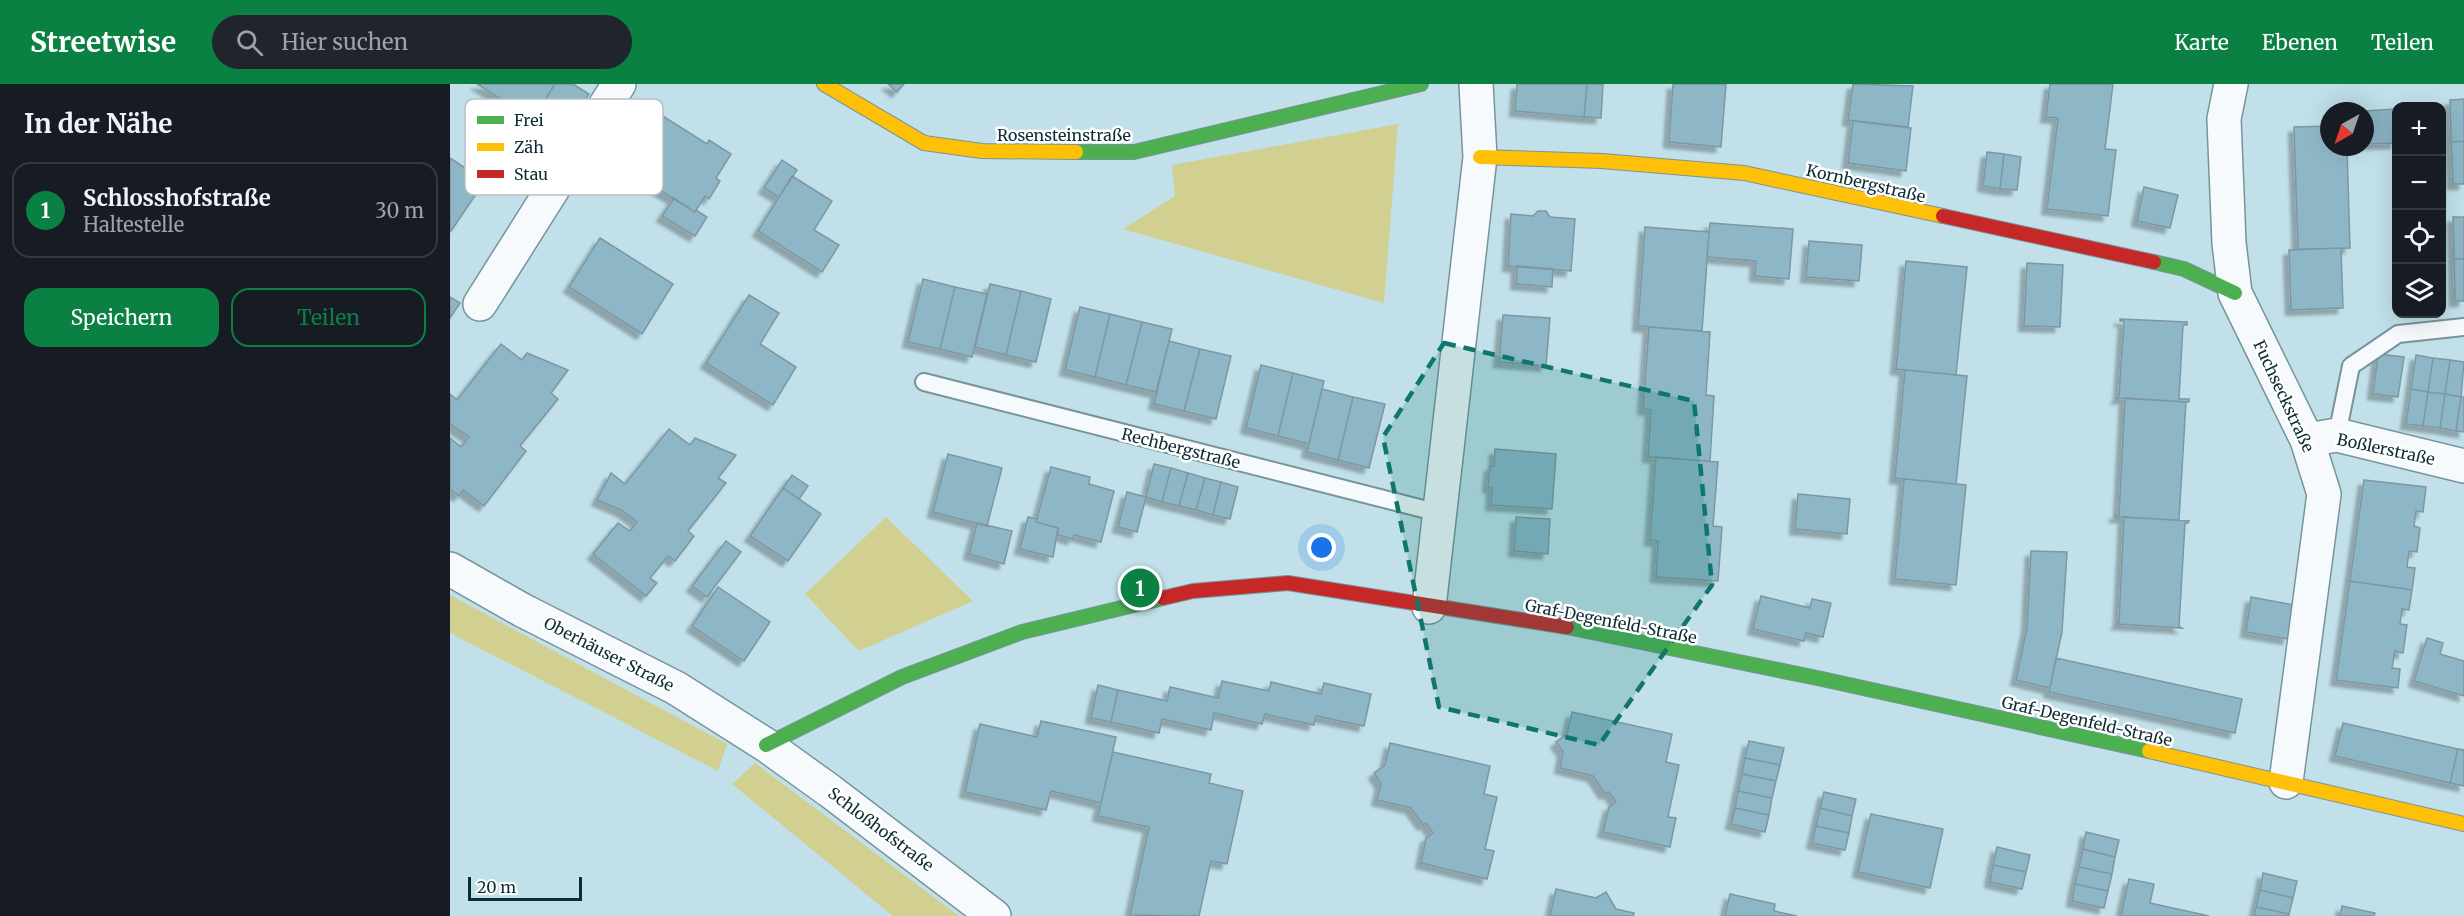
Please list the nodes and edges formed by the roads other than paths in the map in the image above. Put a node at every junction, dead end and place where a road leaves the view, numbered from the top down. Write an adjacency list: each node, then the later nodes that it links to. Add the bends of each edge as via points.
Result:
1 (619, 84): 6 (street)
2 (824, 84): 3 (street, Rosensteinstraße, via 924,143 982,151 1134,152)
3 (1421, 84)
4 (1476, 84): 7 (street)
5 (2231, 84): 9 (street, Fuchseckstraße, via 2224,118)
6 (610, 99)
7 (1480, 157): 9 (street, Kornbergstraße, via 1602,161 1744,173 2184,269); 15 (street)
8 (549, 195): 10 (street)
9 (2235, 293): 13 (street, Fuchseckstraße)
10 (480, 304)
11 (2464, 327): 13 (lane, via 2398,334 2350,366)
12 (924, 382): 15 (lane, Rechbergstraße)
13 (2322, 438): 14 (street, Boßlerstraße); 19 (street, Fuchseckstraße, via 2324,494)
14 (2464, 466)
15 (1439, 513): 17 (street)
16 (450, 568): 18 (street, Oberhäuser Straße, via 522,610 676,688)
17 (1429, 607): 18 (street, Graf-Degenfeld-Straße, via 1288,583 1193,591 1022,632 902,677); 19 (street, Graf-Degenfeld-Straße, via 1570,627)
18 (766, 745): 21 (street, Schloßhofstraße)
19 (2286, 782): 20 (street, Graf-Degenfeld-Straße)
20 (2464, 824)
21 (994, 916)

